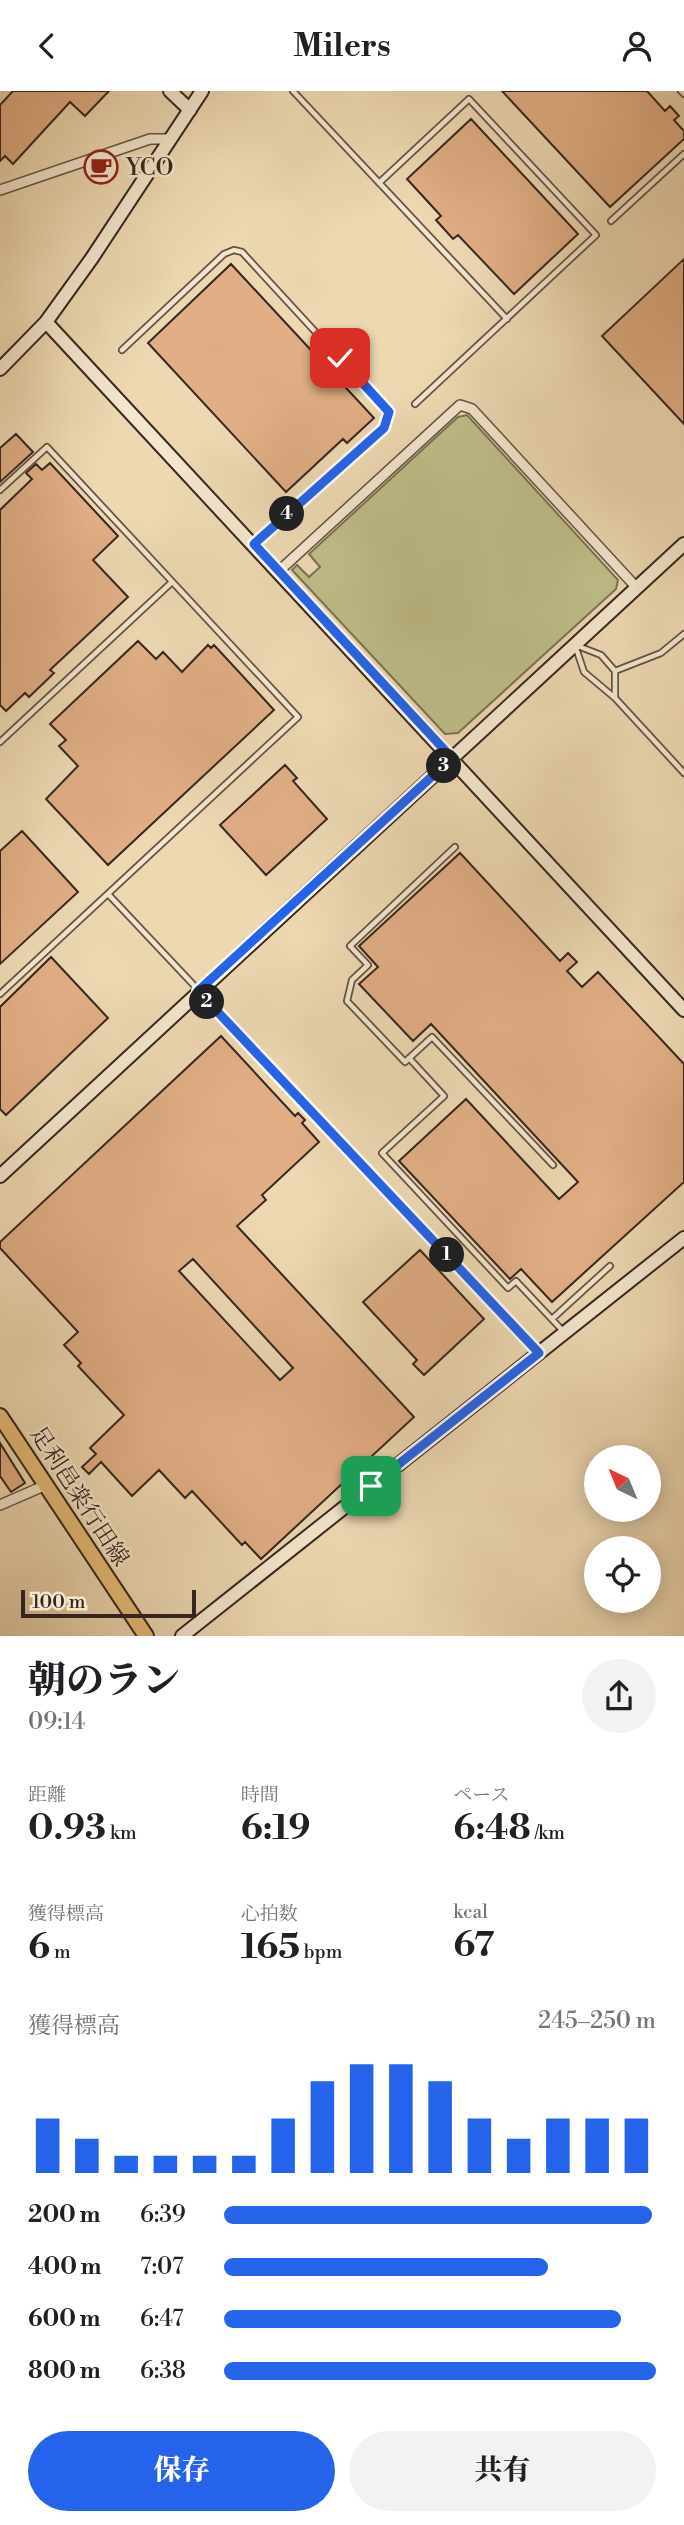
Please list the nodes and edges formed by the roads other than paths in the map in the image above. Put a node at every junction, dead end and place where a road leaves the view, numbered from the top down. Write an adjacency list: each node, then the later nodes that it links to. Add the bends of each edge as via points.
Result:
1 (170, 91): 4 (street)
2 (202, 91): 4 (street)
3 (293, 91): 7 (lane)
4 (190, 110): 5 (street)
5 (171, 139): 8 (street, via 150,139); 11 (street)
6 (684, 154): 9 (lane)
7 (379, 183): 10 (lane); 10 (lane, via 469,99 596,235)
8 (0, 190)
9 (611, 221)
10 (507, 319): 14 (lane)
11 (46, 322): 13 (street); 16 (street)
12 (122, 350): 16 (lane, via 224,254 234,250 242,252 389,412 384,428)
13 (0, 369)
14 (415, 404)
15 (0, 490): 19 (lane, via 47,447)
16 (254, 544): 18 (street)
17 (684, 544): 20 (street)
18 (279, 571): 20 (street, via 460,405 472,409); 26 (street)
19 (173, 582): 25 (lane); 29 (lane, via 298,717)
20 (637, 588): 22 (street)
21 (684, 634): 23 (lane, via 661,653)
22 (575, 645): 23 (lane, via 601,656); 24 (lane, via 584,672); 26 (street)
23 (615, 671): 24 (lane)
24 (615, 698): 27 (lane)
25 (0, 742)
26 (452, 758): 30 (street); 32 (street)
27 (684, 773)
28 (455, 847): 33 (lane, via 350,946 368,965 352,980 347,1000 405,1062)
29 (108, 894): 30 (lane); 31 (lane)
30 (198, 991): 35 (street); 40 (lane)
31 (0, 994)
32 (684, 1010)
33 (409, 1058): 34 (lane, via 432,1037); 38 (lane, via 444,1096 382,1153 508,1288 516,1281)
34 (553, 1165)
35 (0, 1176)
36 (684, 1238): 39 (street)
37 (610, 1266): 38 (lane)
38 (552, 1319): 39 (lane)
39 (565, 1333): 40 (street)
40 (539, 1353): 45 (street)
41 (0, 1416): 42 (main road, 足利邑楽行田線)
42 (46, 1485): 43 (street); 44 (main road, 足利邑楽行田線)
43 (0, 1505)
44 (146, 1636)
45 (183, 1636)

